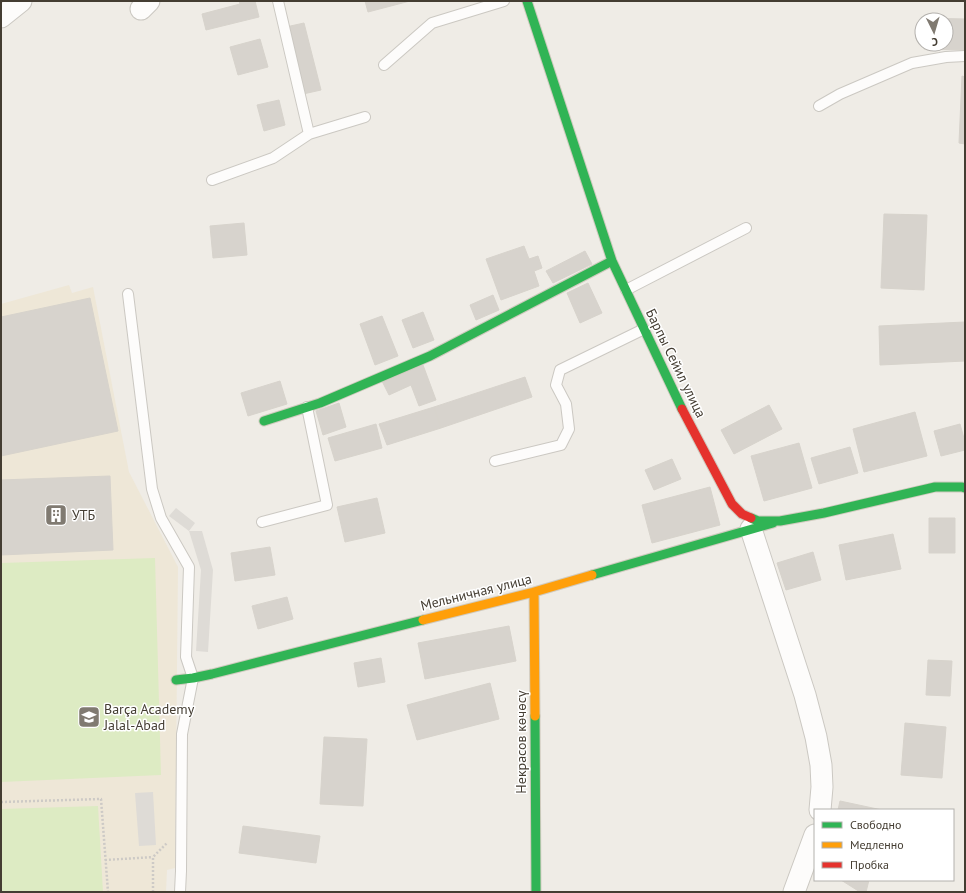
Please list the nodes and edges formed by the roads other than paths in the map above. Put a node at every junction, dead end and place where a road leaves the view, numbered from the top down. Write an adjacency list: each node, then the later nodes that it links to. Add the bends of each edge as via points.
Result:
1 (20, 1): 5 (street)
2 (278, 1): 10 (lane)
3 (504, 1): 7 (lane, via 432,23)
4 (527, 1): 13 (street, Барпы Сейил улица)
5 (1, 17)
6 (965, 56): 8 (lane, via 912,63)
7 (384, 65)
8 (818, 106)
9 (364, 117): 10 (lane)
10 (309, 134): 11 (lane, via 272,158)
11 (212, 180)
12 (746, 228): 14 (lane)
13 (612, 260): 14 (street, Барпы Сейил улица); 17 (street, via 430,356)
14 (626, 290): 16 (street, Барпы Сейил улица)
15 (128, 294): 25 (lane, via 152,489 161,518 189,567 186,657)
16 (644, 329): 19 (lane, via 560,370 556,385 566,404 569,429 561,445); 21 (street, Барпы Сейил улица, via 675,396 732,504 742,514 758,521)
17 (307, 407): 18 (street); 22 (lane, via 327,505)
18 (264, 421)
19 (495, 461)
20 (965, 488): 21 (street, Барпы Сейил улица, via 935,487)
21 (780, 521): 23 (street, Мельничная улица)
22 (262, 522)
23 (751, 529): 24 (street, Мельничная улица); 27 (street, via 805,695 816,737 821,765)
24 (534, 592): 25 (street, Мельничная улица); 30 (street, Некрасов көчөсү)
25 (193, 678): 26 (street, Мельничная улица); 29 (lane, via 182,734)
26 (173, 680)
27 (820, 809)
28 (814, 838): 31 (street)
29 (180, 892)
30 (536, 892)
31 (794, 892)

